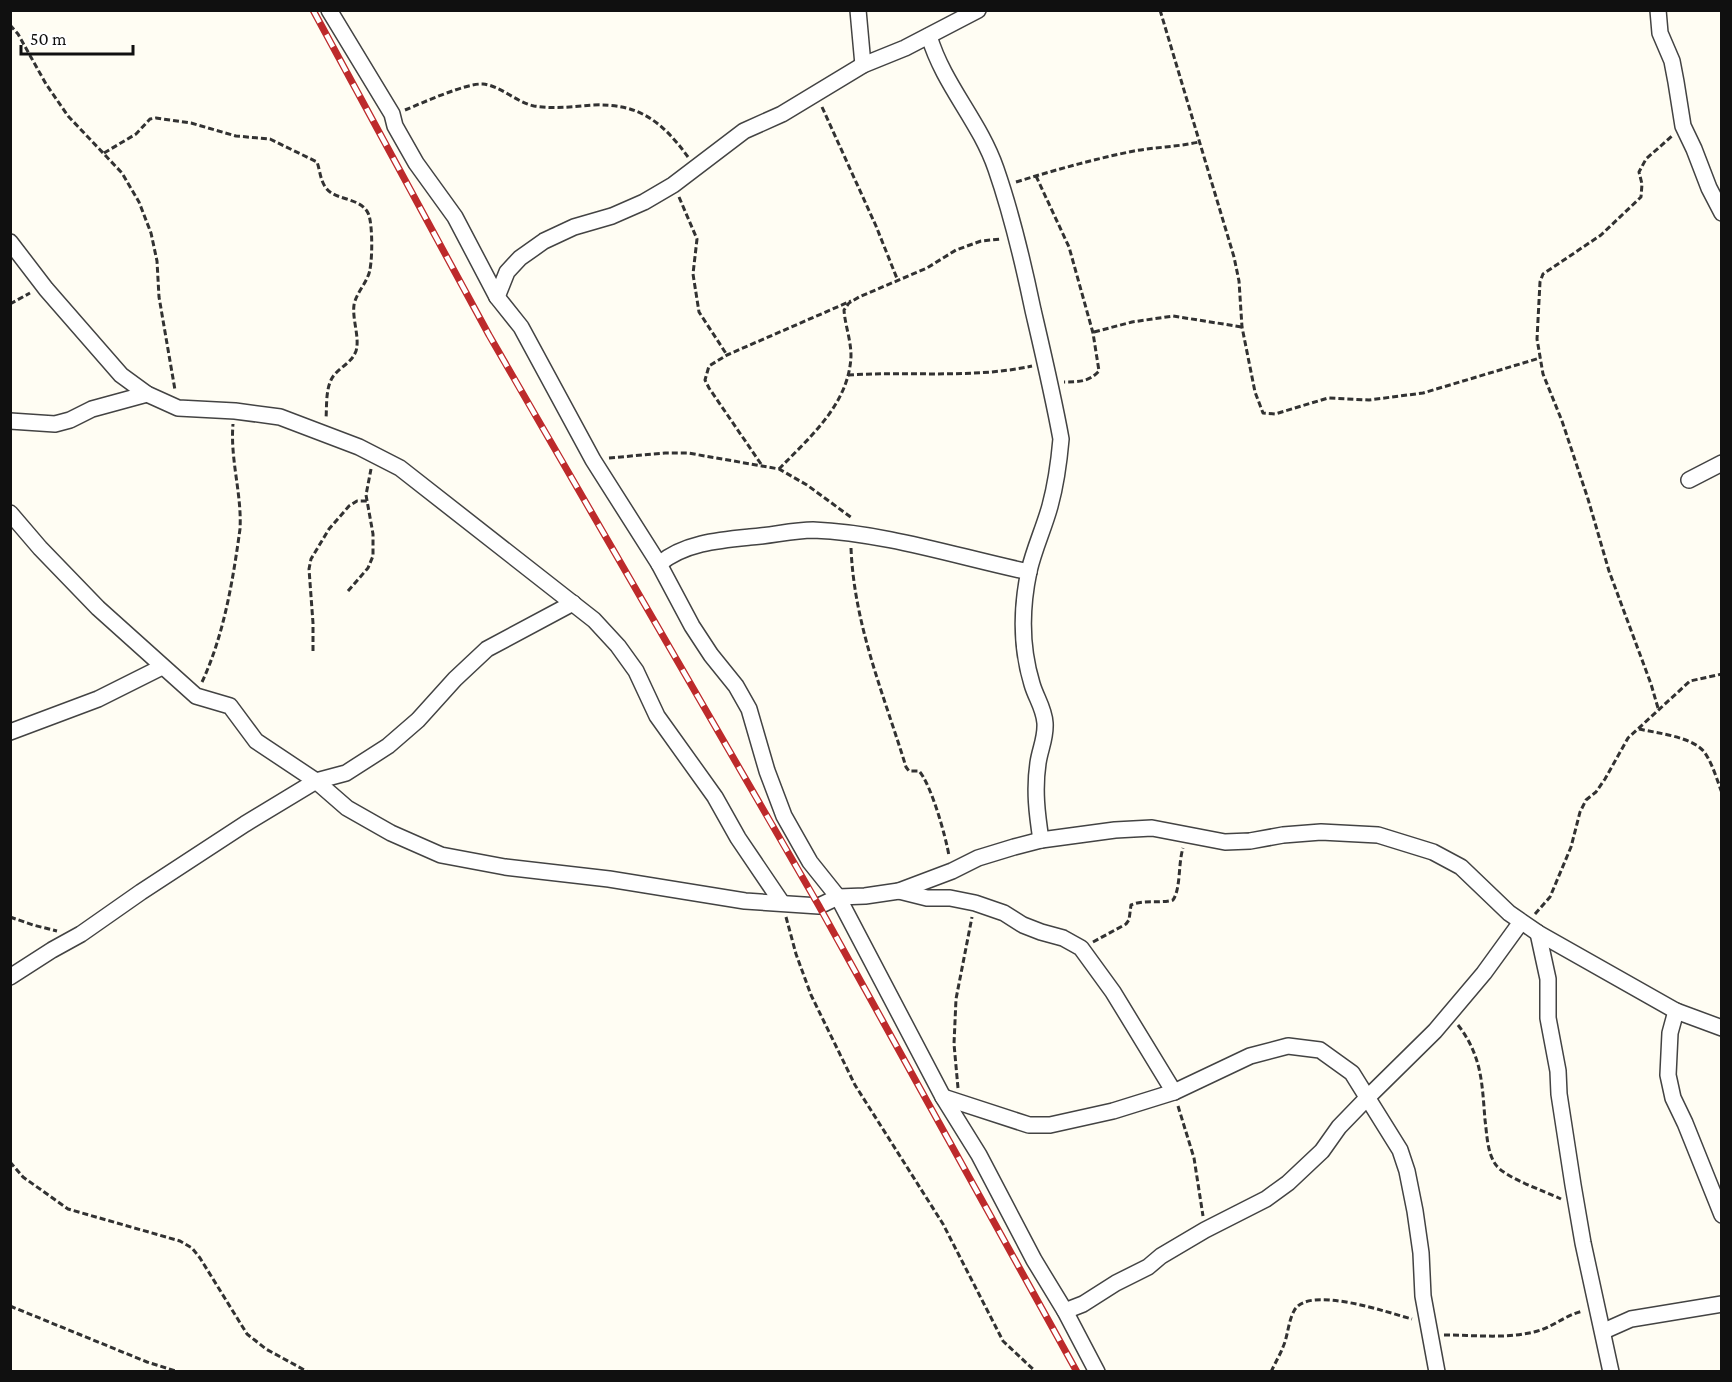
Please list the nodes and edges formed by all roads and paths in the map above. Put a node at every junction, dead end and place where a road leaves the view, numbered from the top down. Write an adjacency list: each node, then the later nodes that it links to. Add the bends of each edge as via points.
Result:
1 (329, 10): 10 (street)
2 (858, 10): 8 (street)
3 (978, 10): 7 (street)
4 (1160, 10): 12 (path)
5 (1658, 10): 11 (street)
6 (10, 25): 13 (path, via 68,116)
7 (929, 36): 8 (street); 17 (street, via 945,77 983,139)
8 (863, 65): 9 (street)
9 (816, 95): 14 (street, via 744,131); 21 (path)
10 (392, 114): 14 (path, via 483,84 530,105 552,109 623,106 650,117 673,137); 23 (street, via 416,163 455,217)
11 (1683, 126): 18 (street); 29 (path, via 1646,159 1639,172 1641,197 1601,235 1543,274 1537,314)
12 (1199, 142): 15 (path, via 1136,151); 26 (path, via 1234,257)
13 (104, 153): 34 (path, via 122,173 151,233); 37 (path, via 156,118 236,136 270,139 317,162 321,179 330,192 356,202 368,212 371,264 354,304 356,351 332,379)
14 (696, 168): 16 (street)
15 (1036, 176): 17 (path); 27 (path, via 1069,247)
16 (673, 185): 23 (street, via 612,216 544,241 513,265); 28 (path, via 697,239 693,274 699,312)
17 (1001, 187): 19 (street)
18 (1722, 213)
19 (1018, 237): 21 (path, via 981,241 956,250); 30 (street)
20 (10, 242): 22 (street)
21 (898, 281): 24 (path)
22 (46, 289): 25 (path); 33 (street, via 121,375)
23 (497, 297): 39 (street, via 521,327)
24 (855, 299): 28 (path); 31 (path, via 844,310 851,357)
25 (10, 304)
26 (1242, 327): 27 (path, via 1173,316); 29 (path, via 1263,413 1275,414 1328,398 1369,400 1423,393)
27 (1093, 333): 32 (path, via 1099,371 1087,381)
28 (727, 355): 41 (path, via 709,366 705,380)
29 (1540, 358): 57 (path)
30 (1046, 363): 31 (path, via 1007,371); 32 (street)
31 (848, 375): 42 (path, via 841,397 820,427)
32 (1050, 381): 49 (street, via 1061,439 1059,471)
33 (147, 394): 34 (street); 36 (street, via 55,424)
34 (178, 408): 35 (street)
35 (235, 411): 37 (street, via 280,417); 56 (path, via 232,454 240,529 221,630)
36 (10, 421)
37 (324, 434): 38 (street)
38 (376, 456): 44 (path, via 366,489); 52 (street, via 400,468)
39 (593, 460): 41 (path, via 688,453); 48 (street)
40 (1722, 464): 43 (street)
41 (762, 465): 42 (path)
42 (779, 469): 46 (path, via 807,485)
43 (1689, 480)
44 (367, 501): 51 (path, via 374,534 373,556); 53 (path, via 349,506 311,559)
45 (10, 513): 54 (street, via 98,608)
46 (853, 528): 48 (street, via 722,540 689,548); 49 (street, via 890,541); 64 (path, via 853,583 877,682 906,767 919,771 925,780 947,842)
47 (10, 553): 50 (path)
48 (659, 564): 66 (street, via 692,626 748,709 784,816 810,862)
49 (1029, 572): 63 (street, via 1023,648 1042,707 1046,738 1035,787)
50 (10, 573)
51 (348, 591)
52 (573, 603): 60 (street, via 487,649 388,746 346,773); 67 (street, via 594,620 636,671 657,716 715,797)
53 (313, 651)
54 (162, 667): 56 (street); 59 (street, via 98,699)
55 (1722, 674): 57 (path, via 1690,681)
56 (196, 696): 60 (street, via 230,706 255,741)
57 (1658, 708): 58 (path)
58 (1638, 728): 61 (path, via 1677,737 1704,750); 70 (path, via 1628,738 1601,786 1586,800 1550,897 1539,911)
59 (10, 732)
60 (316, 781): 67 (street, via 347,808 441,855); 72 (street)
61 (1722, 793)
62 (1189, 835): 63 (street, via 1152,828); 70 (street, via 1225,842 1321,832 1378,835 1433,852 1461,867); 73 (path, via 1179,860 1178,893 1173,900 1138,902 1131,906 1126,924)
63 (1041, 840): 64 (street, via 978,858)
64 (952, 871): 65 (street)
65 (899, 891): 66 (street); 68 (street)
66 (838, 897): 67 (street, via 819,906); 79 (street)
67 (782, 903): 94 (path, via 811,995 855,1085 944,1224 1003,1341)
68 (975, 903): 73 (street); 81 (path, via 956,999 954,1044)
69 (10, 917): 72 (path)
70 (1521, 922): 71 (street); 76 (street)
71 (1538, 933): 75 (street); 83 (street, via 1548,979 1548,1018)
72 (81, 934): 74 (street)
73 (1081, 948): 78 (street, via 1113,992)
74 (10, 977)
75 (1676, 1011): 77 (street); 84 (street, via 1670,1033 1668,1075 1673,1098)
76 (1449, 1014): 80 (street); 83 (path, via 1470,1041 1479,1063 1487,1137 1496,1165)
77 (1722, 1028)
78 (1174, 1092): 80 (street, via 1250,1056 1288,1046 1320,1050 1352,1073); 81 (street, via 1050,1125 1029,1125); 85 (path, via 1194,1158)
79 (943, 1097): 81 (street); 88 (street)
80 (1368, 1097): 85 (street, via 1322,1151 1288,1183 1266,1199); 90 (street, via 1400,1150 1407,1170)
81 (960, 1102)
82 (10, 1162): 93 (path, via 23,1177 68,1209 180,1241 192,1248 247,1334)
83 (1578, 1209): 89 (street)
84 (1722, 1215)
85 (1205, 1230): 88 (street, via 1148,1267)
86 (1722, 1304): 91 (street, via 1631,1319)
87 (10, 1306): 92 (path, via 147,1362)
88 (1065, 1311): 95 (street)
89 (1598, 1312): 90 (path, via 1575,1313 1533,1332 1486,1337 1445,1335); 91 (street)
90 (1429, 1330): 96 (path, via 1334,1300 1302,1302 1294,1310 1283,1347); 97 (street)
91 (1604, 1331): 98 (street)
92 (179, 1371)
93 (308, 1371)
94 (1036, 1371)
95 (1097, 1371)
96 (1270, 1371)
97 (1437, 1371)
98 (1611, 1371)

